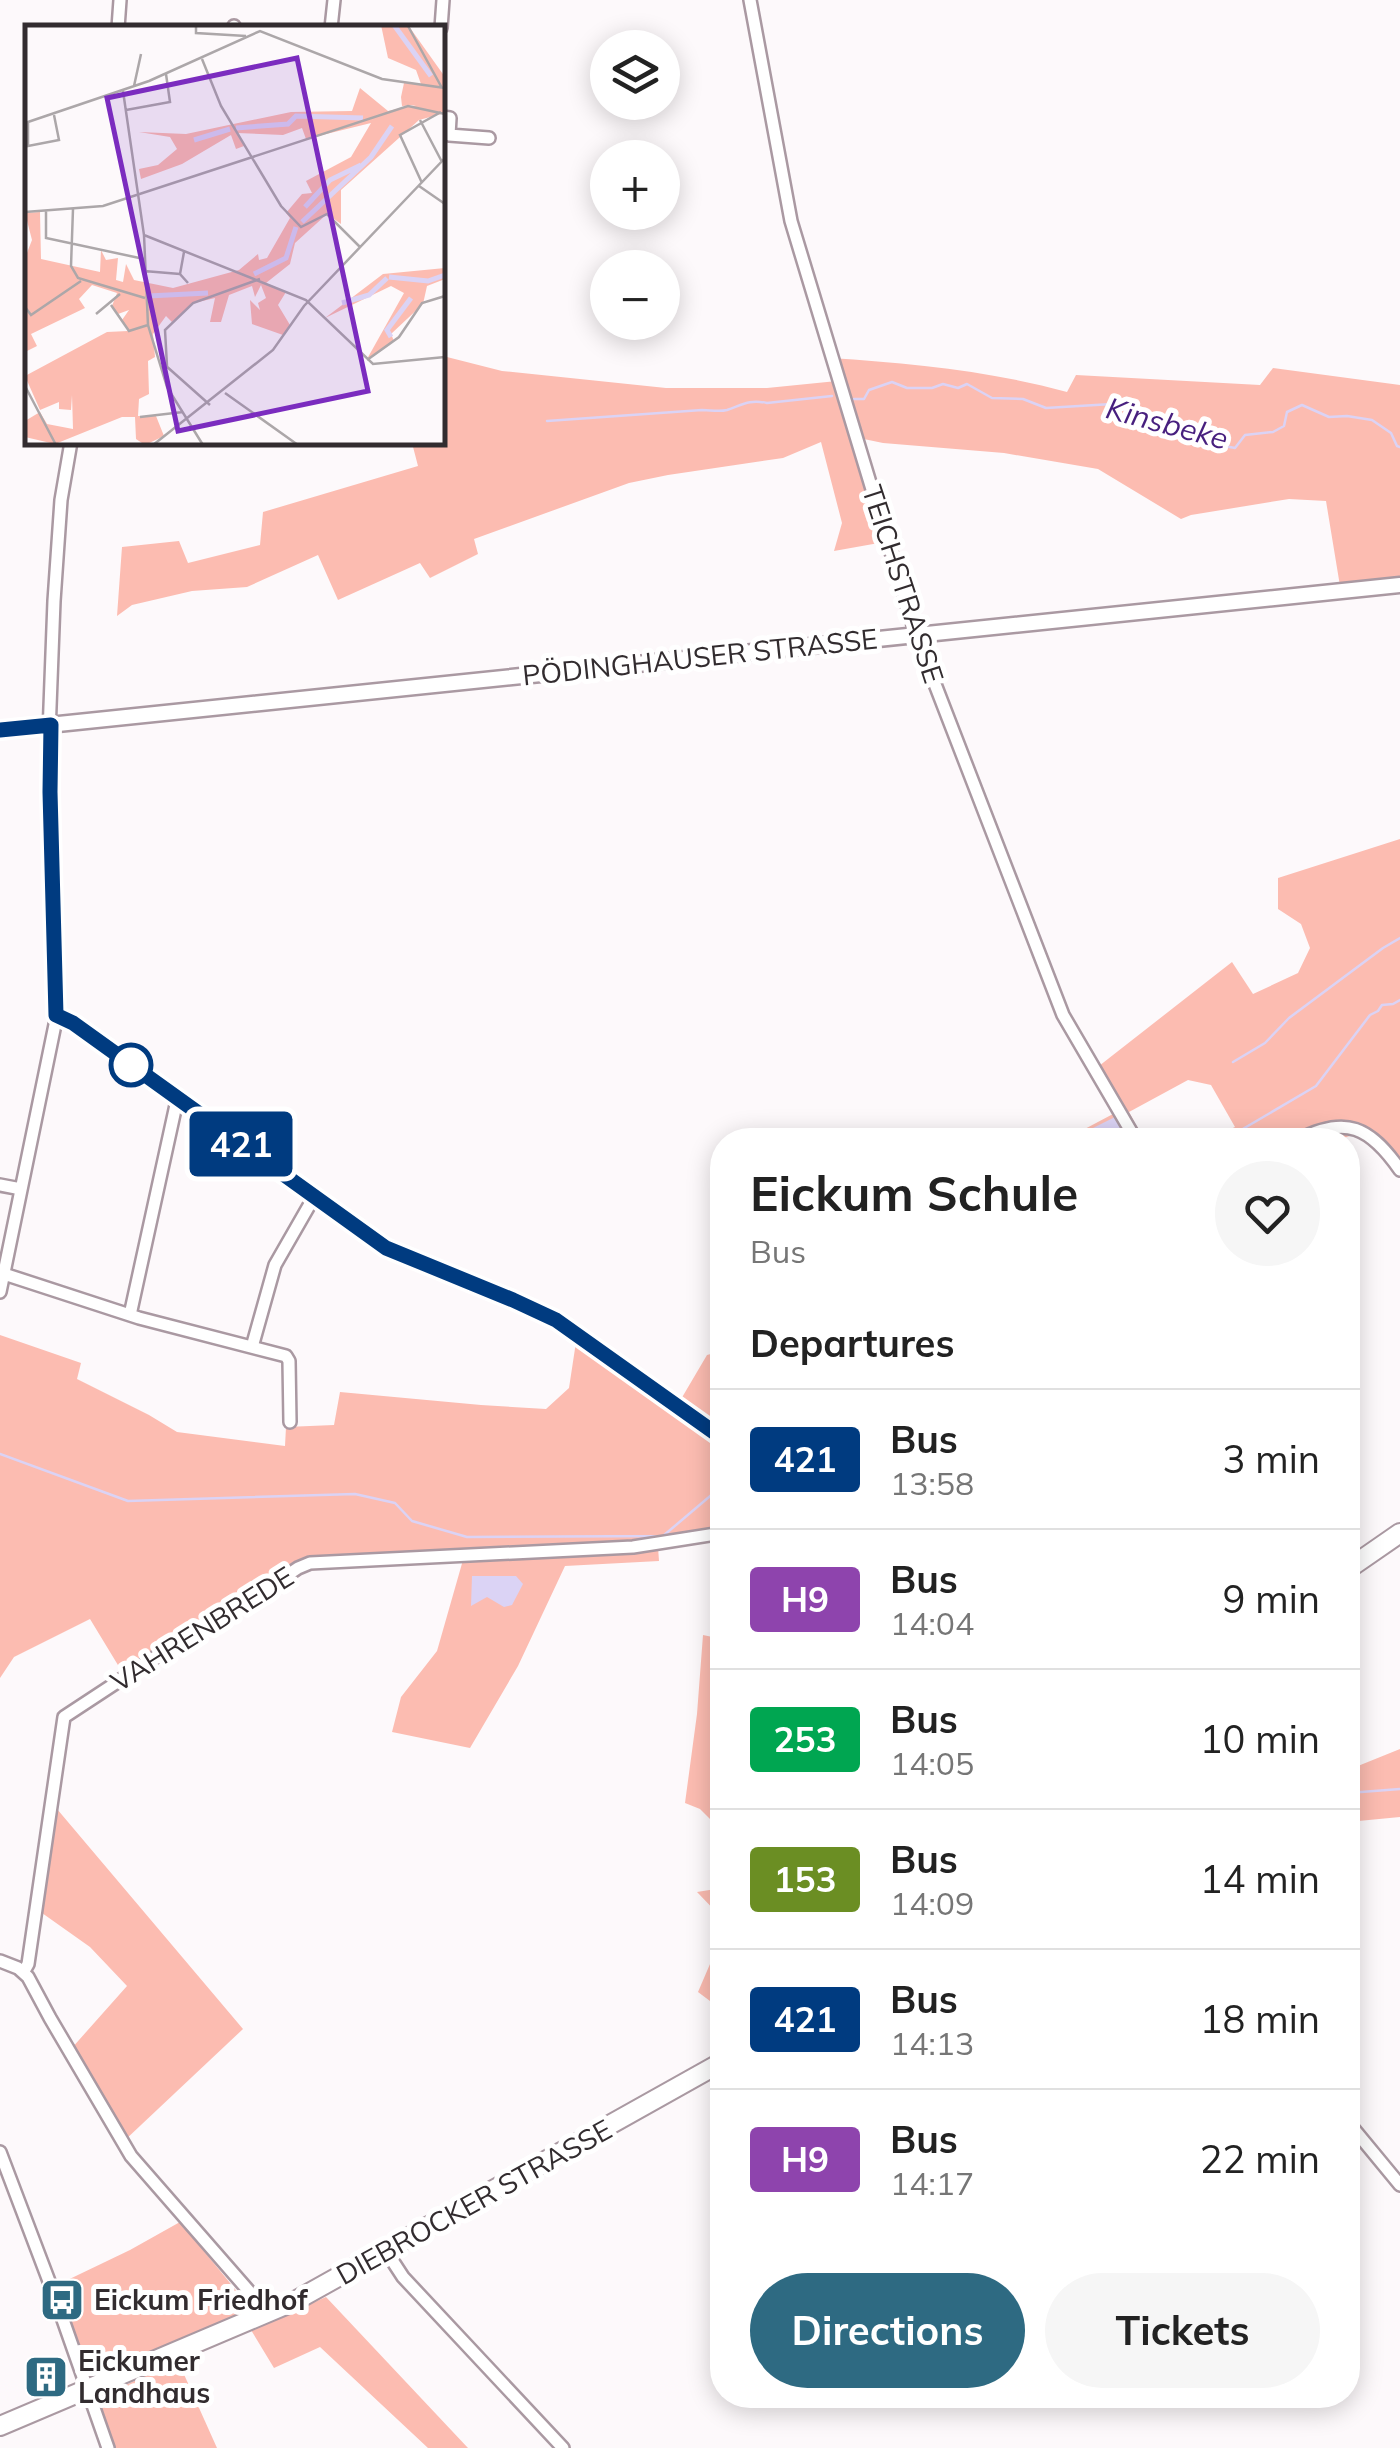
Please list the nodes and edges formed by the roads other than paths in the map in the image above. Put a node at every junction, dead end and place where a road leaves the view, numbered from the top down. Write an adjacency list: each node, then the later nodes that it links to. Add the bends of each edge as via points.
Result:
1 (120, 0): 5 (street)
2 (334, 0): 6 (street)
3 (443, 0): 7 (street)
4 (750, 0): 12 (street, TEICHSTRASSE, via 791,222)
5 (118, 25)
6 (331, 25)
7 (441, 25)
8 (445, 117): 9 (street, via 449,134)
9 (489, 138)
10 (70, 445): 13 (street, via 61,500)
11 (1400, 584): 12 (street, PÖDINGHAUSER STRASSE)
12 (916, 635): 13 (street, PÖDINGHAUSER STRASSE); 17 (street, TEICHSTRASSE, via 1063,1015)
13 (51, 725): 14 (street, PÖDINGHAUSER STRASSE); 15 (street)
14 (0, 730)
15 (56, 1015): 16 (street); 21 (street)
16 (180, 1100): 22 (street); 25 (street)
17 (1129, 1128)
18 (1360, 1131): 19 (street)
19 (1400, 1170)
20 (0, 1186): 21 (street)
21 (21, 1189): 23 (street)
22 (314, 1197): 26 (street, via 275,1264); 28 (street, via 393,1253 556,1320)
23 (4, 1274): 24 (street); 25 (street)
24 (0, 1292)
25 (130, 1315): 26 (street)
26 (252, 1347): 27 (street, via 289,1360)
27 (290, 1422)
28 (710, 1426)
29 (1400, 1533): 31 (main road)
30 (710, 1535): 33 (street, VAHRENBREDE, via 596,1550 310,1563 172,1646 64,1717)
31 (1360, 1561)
32 (0, 1961): 33 (street)
33 (24, 1971): 39 (street, via 131,2156)
34 (710, 2069): 38 (main road, DIEBROCKER STRASSE)
35 (1360, 2137): 37 (street)
36 (0, 2152): 40 (street)
37 (1400, 2185)
38 (386, 2251): 39 (main road, DIEBROCKER STRASSE); 43 (street, via 402,2277)
39 (266, 2314): 40 (main road, DIEBROCKER STRASSE)
40 (88, 2388): 41 (main road, DIEBROCKER STRASSE); 42 (street)
41 (0, 2426)
42 (108, 2448)
43 (563, 2448)

